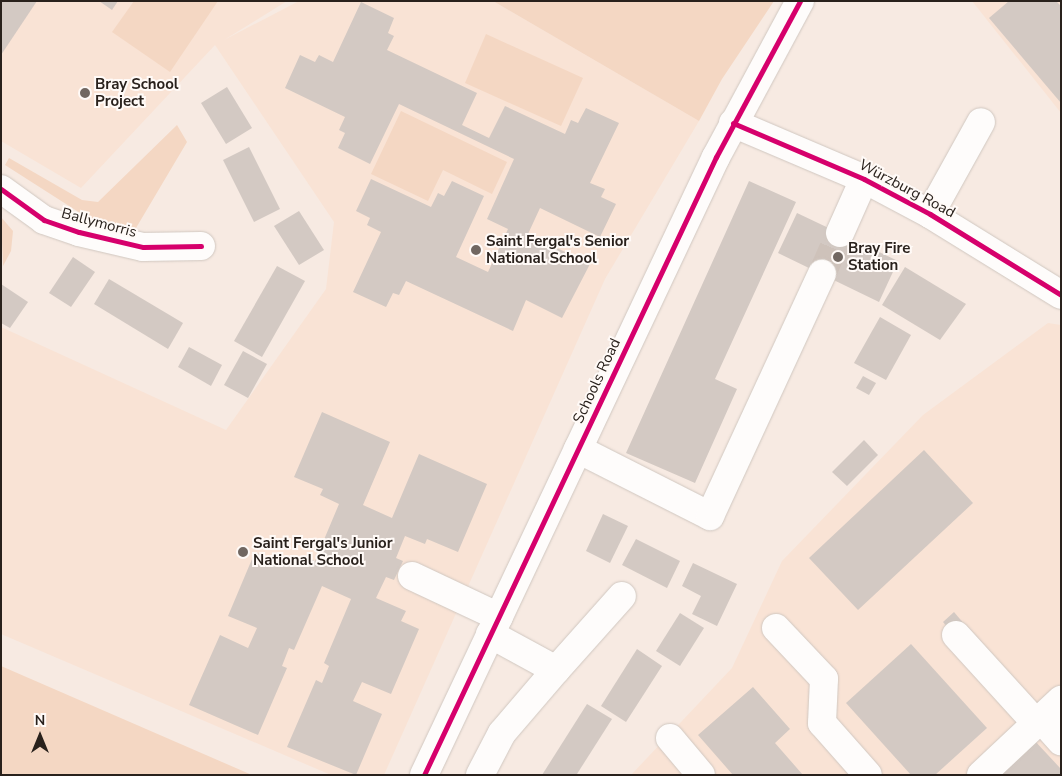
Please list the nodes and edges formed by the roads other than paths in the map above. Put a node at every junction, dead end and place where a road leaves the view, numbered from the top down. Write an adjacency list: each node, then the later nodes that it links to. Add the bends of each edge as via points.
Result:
1 (800, 1): 3 (street, Schools Road)
2 (981, 122): 6 (street)
3 (733, 123): 4 (street, Würzburg Road); 11 (street, Schools Road)
4 (864, 179): 6 (street, Würzburg Road); 7 (street)
5 (1, 189): 8 (street, Ballymorris, via 44,220 78,232 142,247)
6 (930, 214): 10 (street, Würzburg Road)
7 (840, 233)
8 (201, 246)
9 (822, 274): 11 (street, via 710,516)
10 (1061, 294)
11 (578, 449): 14 (street, Schools Road)
12 (412, 576): 14 (street)
13 (622, 596): 17 (street)
14 (494, 626): 17 (street); 22 (street, Schools Road)
15 (776, 628): 25 (street, via 824,679 822,723)
16 (956, 635): 19 (street)
17 (556, 670): 23 (street, via 502,733)
18 (1061, 700): 19 (street)
19 (1038, 721): 21 (street); 26 (street)
20 (670, 738): 24 (street)
21 (1061, 741)
22 (424, 775)
23 (480, 775)
24 (701, 775)
25 (868, 775)
26 (981, 775)

